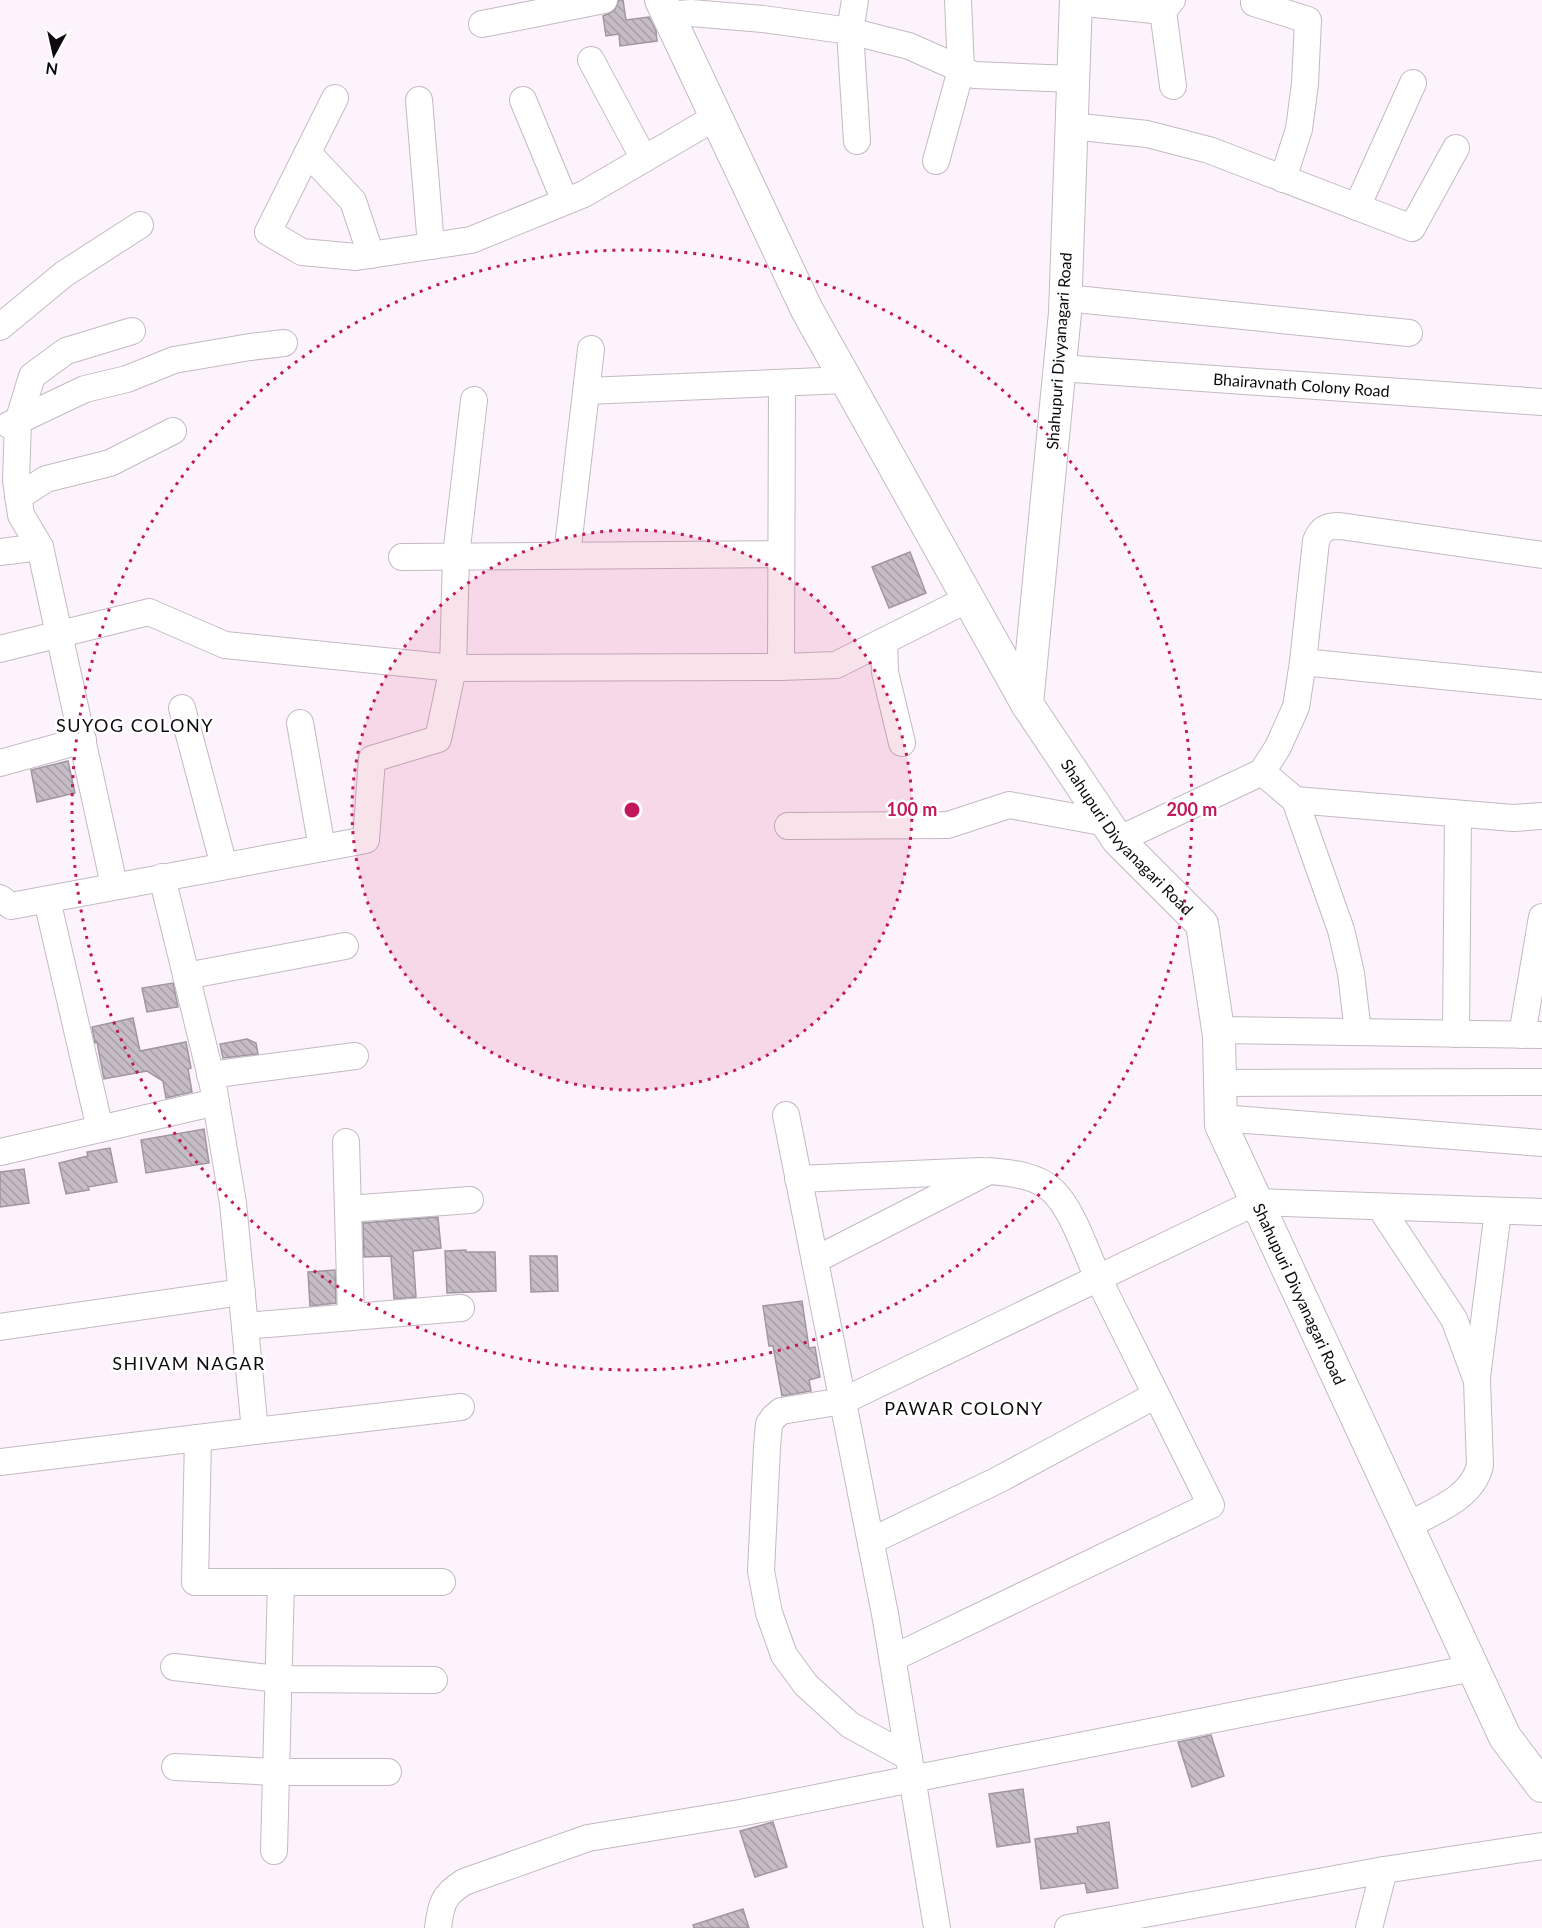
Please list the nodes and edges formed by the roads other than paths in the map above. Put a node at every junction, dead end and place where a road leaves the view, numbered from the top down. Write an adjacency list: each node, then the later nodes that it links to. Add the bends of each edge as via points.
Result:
1 (604, 0): 8 (street)
2 (855, 0): 9 (street)
3 (958, 0): 11 (street)
4 (1076, 1): 6 (street); 12 (main road, Shahupuri Divyanagari Road)
5 (1248, 1): 25 (street, via 1308,20 1299,129)
6 (1168, 5): 14 (street)
7 (664, 7): 9 (street, via 691,14); 18 (main road)
8 (482, 24)
9 (849, 31): 11 (street, via 909,46); 20 (street)
10 (591, 60): 23 (street)
11 (961, 70): 12 (street, via 974,75); 24 (street)
12 (1073, 79): 19 (main road, Shahupuri Divyanagari Road)
13 (1413, 83): 27 (street)
14 (1173, 86)
15 (335, 98): 22 (street)
16 (418, 100): 29 (street)
17 (523, 100): 26 (street)
18 (717, 117): 23 (street); 38 (main road, via 807,310)
19 (1071, 126): 25 (street, via 1147,134 1209,150); 31 (main road, Shahupuri Divyanagari Road)
20 (856, 141)
21 (1455, 148): 27 (street, via 1412,228)
22 (308, 153): 30 (street, via 353,201); 30 (street, via 268,232 302,252)
23 (644, 159): 26 (street)
24 (936, 161)
25 (1283, 179): 27 (street)
26 (565, 201): 29 (street, via 471,240)
27 (1357, 207)
28 (140, 225): 32 (street, via 64,274)
29 (431, 246): 30 (street)
30 (372, 255)
31 (1066, 298): 34 (street); 37 (main road, Shahupuri Divyanagari Road)
32 (0, 327)
33 (132, 331): 43 (street, via 66,351 32,376)
34 (1409, 333)
35 (284, 343): 43 (street, via 174,360 127,379 85,389)
36 (591, 349): 40 (street)
37 (1060, 368): 42 (street, Bhairavnath Colony Road); 61 (main road, Shahupuri Divyanagari Road)
38 (846, 380): 39 (street); 53 (main road)
39 (783, 384): 40 (street); 48 (street)
40 (587, 392): 49 (street)
41 (474, 400): 51 (street)
42 (1542, 402)
43 (9, 425): 45 (street)
44 (172, 431): 45 (street, via 110,463 46,479)
45 (18, 497): 46 (street, via 21,516)
46 (40, 547): 47 (street); 54 (street)
47 (0, 552)
48 (781, 554): 49 (street); 59 (street)
49 (567, 555): 51 (street)
50 (1542, 555): 57 (street, via 1327,526 1316,541)
51 (456, 556): 52 (street); 58 (street)
52 (402, 557)
53 (968, 598): 55 (street); 61 (main road)
54 (59, 634): 56 (street); 58 (street, via 149,612 225,645); 64 (street)
55 (884, 641): 59 (street, via 836,665); 65 (street, via 885,672)
56 (0, 649)
57 (1303, 662): 60 (street); 67 (street, via 1296,707)
58 (453, 668): 59 (street); 73 (street, via 438,739 372,759 366,840)
59 (781, 668)
60 (1542, 686)
61 (1027, 704): 72 (main road, Shahupuri Divyanagari Road)
62 (182, 708): 74 (street)
63 (300, 723): 73 (street)
64 (83, 740): 66 (street); 76 (street)
65 (902, 743)
66 (0, 763)
67 (1262, 772): 68 (street); 72 (street)
68 (1295, 800): 69 (street); 83 (street, via 1341,930)
69 (1458, 814): 70 (street); 84 (street)
70 (1542, 816)
71 (788, 826): 72 (street, via 948,825 1009,805)
72 (1112, 832): 82 (main road, Shahupuri Divyanagari Road, via 1202,924)
73 (322, 848): 74 (street)
74 (224, 866): 75 (street)
75 (162, 877): 76 (street); 81 (street)
76 (114, 885): 78 (street)
77 (0, 898): 78 (street, via 11,906)
78 (47, 900): 93 (street)
79 (1542, 917): 85 (street)
80 (345, 946): 81 (street)
81 (186, 976): 87 (street)
82 (1218, 1030): 83 (street); 89 (main road, Shahupuri Divyanagari Road)
83 (1358, 1032): 84 (street)
84 (1456, 1034): 85 (street)
85 (1532, 1035)
86 (355, 1056): 87 (street)
87 (210, 1076): 90 (street)
88 (1542, 1082): 89 (street)
89 (1220, 1083): 92 (main road, Shahupuri Divyanagari Road)
90 (216, 1102): 93 (street); 107 (street, via 233,1203)
91 (786, 1115): 98 (street)
92 (1221, 1118): 95 (street); 100 (main road, Shahupuri Divyanagari Road)
93 (100, 1129): 96 (street)
94 (346, 1142): 102 (street)
95 (1542, 1143)
96 (1, 1149)
97 (989, 1171): 98 (street); 105 (street); 106 (street, via 1022,1175 1053,1191 1064,1204)
98 (798, 1179): 105 (street)
99 (470, 1200): 102 (street)
100 (1256, 1202): 101 (street); 106 (street); 119 (main road, Shahupuri Divyanagari Road)
101 (1380, 1207): 103 (street); 112 (street, via 1454,1319)
102 (348, 1209): 109 (street)
103 (1498, 1210): 104 (street); 112 (street)
104 (1542, 1212)
105 (815, 1260): 114 (street)
106 (1098, 1278): 113 (street); 114 (street)
107 (242, 1292): 110 (street); 111 (street)
108 (461, 1308): 109 (street)
109 (351, 1317): 110 (street)
110 (245, 1326): 116 (street)
111 (0, 1327)
112 (1477, 1380): 119 (street, via 1478,1477 1470,1489)
113 (1156, 1395): 120 (street, via 998,1480); 123 (street, via 1212,1505)
114 (843, 1401): 120 (street); 129 (street, via 781,1411 770,1424 761,1571 769,1614 784,1655 806,1685 850,1725)
115 (461, 1407): 116 (street)
116 (255, 1431): 117 (street)
117 (198, 1438): 118 (street); 121 (street, via 195,1582)
118 (0, 1462)
119 (1407, 1526): 125 (main road, Shahupuri Divyanagari Road)
120 (871, 1541): 123 (street)
121 (281, 1582): 122 (street); 126 (street)
122 (442, 1582)
123 (893, 1658): 129 (street)
124 (174, 1667): 126 (street)
125 (1473, 1668): 129 (street); 132 (main road, Shahupuri Divyanagari Road, via 1505,1737)
126 (278, 1679): 127 (street); 130 (street)
127 (435, 1680)
128 (175, 1767): 130 (street)
129 (911, 1768): 136 (street, via 740,1813 588,1838 448,1891 440,1909); 137 (street)
130 (276, 1772): 131 (street); 134 (street)
131 (388, 1772)
132 (1542, 1786)
133 (1542, 1846): 135 (street)
134 (274, 1851)
135 (1384, 1870): 138 (street); 139 (street)
136 (438, 1928)
137 (937, 1928)
138 (1068, 1928)
139 (1370, 1928)

